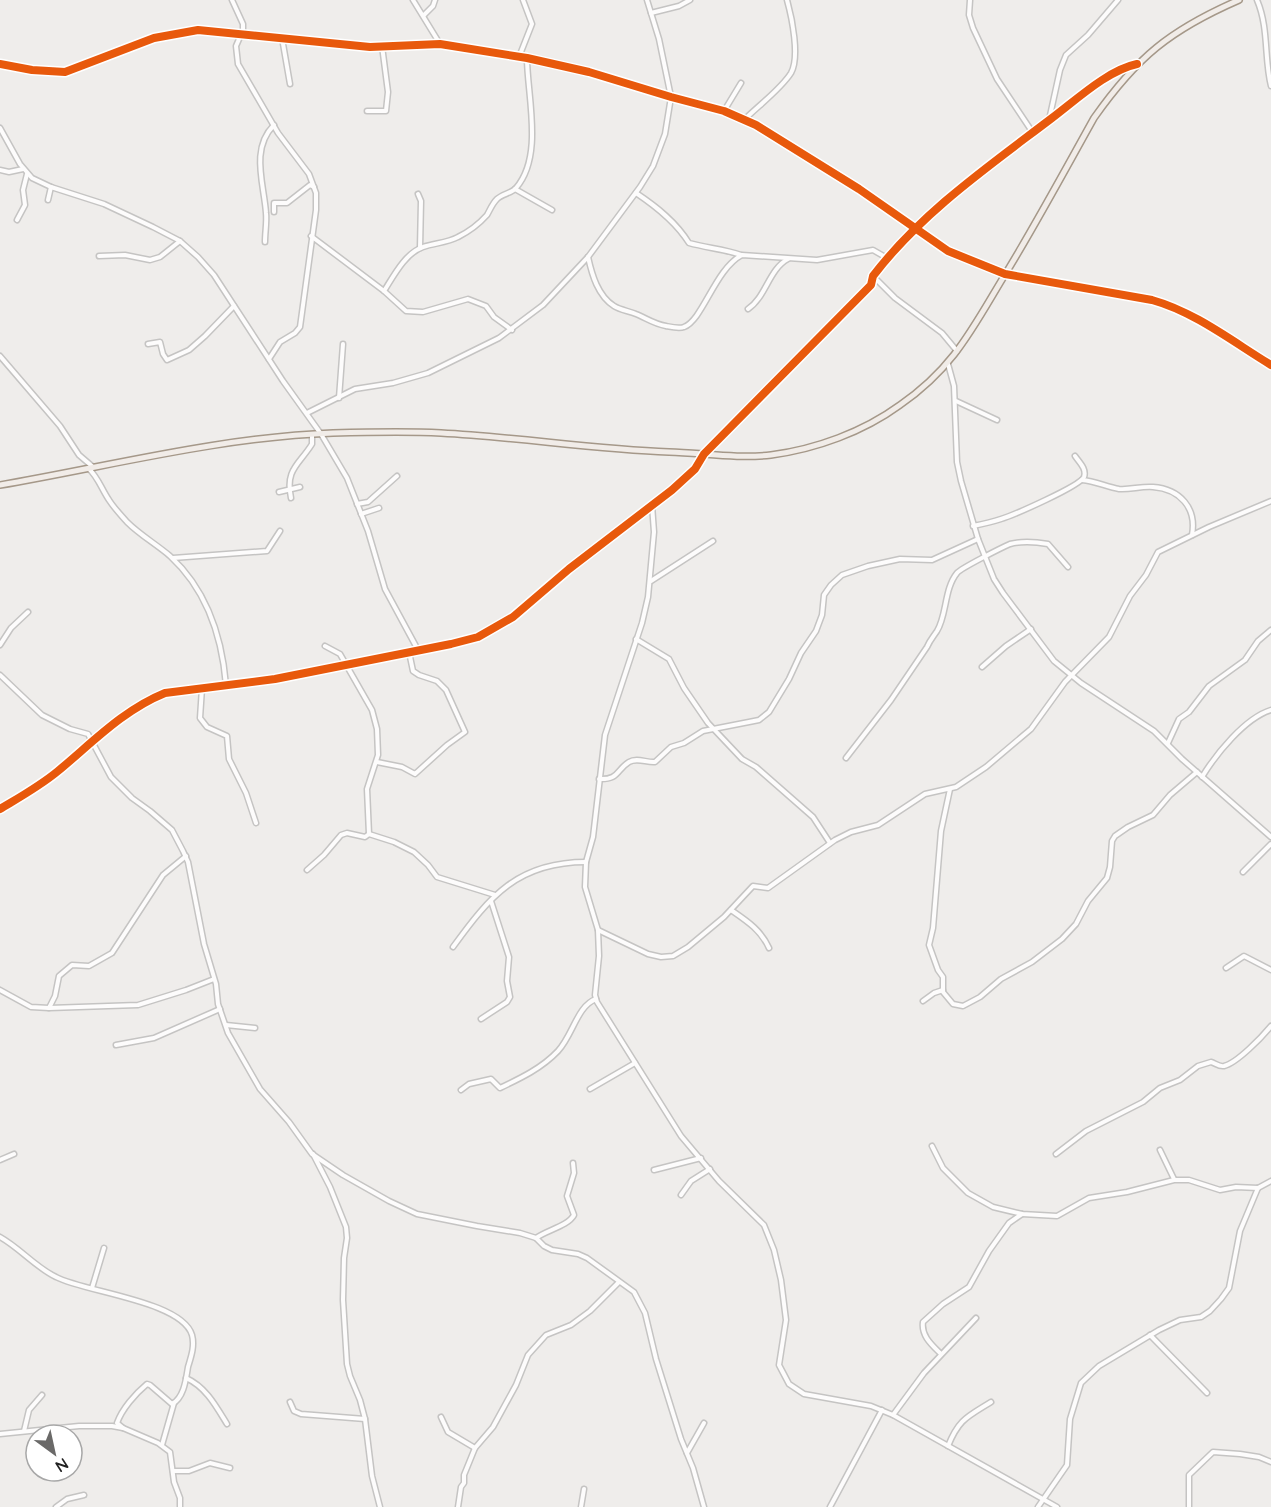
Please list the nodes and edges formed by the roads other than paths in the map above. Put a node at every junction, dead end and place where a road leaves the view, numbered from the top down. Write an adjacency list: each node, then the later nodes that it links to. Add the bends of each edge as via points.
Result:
1 (232, 0): 14 (street, via 243,24)
2 (413, 0): 13 (street)
3 (435, 0): 13 (street)
4 (523, 0): 18 (street, via 532,24)
5 (647, 0): 12 (street)
6 (690, 0): 12 (street)
7 (787, 0): 28 (street, via 795,50 792,72)
8 (970, 0): 32 (street, via 973,27 997,79)
9 (1118, 0): 29 (street, via 1066,55)
10 (1239, 0): 21 (main road, via 1186,26)
11 (1257, 0): 24 (street, via 1265,24)
12 (651, 14): 25 (street)
13 (424, 15): 16 (street)
14 (242, 35): 15 (street); 20 (street, via 198,30 154,38 65,72); 30 (street, via 236,46 238,64)
15 (282, 38): 17 (street); 23 (street)
16 (440, 44): 17 (street); 18 (street)
17 (382, 46): 26 (street, via 388,92 386,111)
18 (519, 57): 19 (street)
19 (527, 58): 25 (street); 38 (street, via 532,138 528,164)
20 (0, 64)
21 (1137, 64): 29 (street, via 1107,78); 55 (main road, via 1094,118)
22 (741, 82): 27 (street)
23 (290, 84)
24 (1271, 86)
25 (671, 97): 27 (street); 39 (street, via 661,149)
26 (367, 111)
27 (724, 111): 28 (street)
28 (744, 120): 45 (street, via 859,189)
29 (1049, 121): 32 (street)
30 (274, 125): 37 (street); 48 (street, via 265,137 259,157 267,216)
31 (0, 128): 33 (street)
32 (1033, 133): 45 (street)
33 (23, 169): 34 (street); 35 (street)
34 (0, 170)
35 (27, 174): 36 (street); 44 (street, via 25,204)
36 (51, 187): 41 (street); 47 (street, via 104,204)
37 (315, 187): 43 (street, via 310,185 286,203 274,203); 46 (street)
38 (515, 189): 42 (street); 49 (street, via 494,201 468,232)
39 (636, 193): 50 (street, via 670,219 689,243); 52 (street)
40 (418, 194): 49 (street)
41 (48, 201)
42 (552, 210)
43 (274, 212)
44 (17, 220)
45 (914, 228): 54 (street); 55 (street, via 948,250)
46 (311, 236): 57 (street); 65 (street, via 300,327 280,342)
47 (180, 242): 51 (street, via 150,260 125,255); 58 (street, via 214,275)
48 (265, 242)
49 (420, 248): 57 (street)
50 (742, 255): 52 (street, via 716,280 692,321 680,327 652,323 613,306 594,280); 53 (street)
51 (99, 256)
52 (588, 257): 60 (street, via 543,305)
53 (789, 258): 54 (street, via 823,260 873,250); 59 (street)
54 (887, 258): 56 (street)
55 (1005, 274): 63 (main road); 67 (street, via 1168,305)
56 (873, 276): 63 (street, via 895,298 934,325); 74 (street, via 871,285)
57 (384, 291): 60 (street, via 400,307 412,312 429,311 464,299 474,301 486,306)
58 (234, 306): 61 (street, via 189,350 167,360 160,342); 65 (street)
59 (748, 309)
60 (512, 330): 68 (street, via 428,372 358,388)
61 (148, 344)
62 (343, 344): 68 (street)
63 (957, 352): 66 (main road)
64 (0, 356): 76 (street)
65 (269, 359): 70 (street)
66 (948, 364): 69 (street); 74 (main road, via 898,407 828,442 755,456)
67 (1271, 365)
68 (339, 398): 70 (street)
69 (956, 401): 71 (street); 89 (street, via 957,462)
70 (307, 413): 72 (street)
71 (997, 420)
72 (321, 434): 73 (main road); 74 (main road, via 441,433); 85 (street)
73 (312, 435): 76 (main road, via 243,441); 81 (street, via 312,444 293,466)
74 (704, 454): 86 (street, via 689,474)
75 (1075, 456): 78 (street, via 1085,471)
76 (92, 469): 79 (main road); 95 (street, via 114,507 134,529)
77 (397, 476): 85 (street, via 368,502)
78 (1082, 480): 89 (street, via 1007,517); 91 (street, via 1119,489 1153,487 1175,493 1191,512)
79 (0, 485)
80 (300, 487): 81 (street)
81 (290, 490): 82 (street); 83 (street)
82 (279, 492)
83 (291, 498)
84 (1271, 501): 91 (street)
85 (357, 504): 88 (street)
86 (652, 505): 97 (street); 104 (street, via 500,626 478,637)
87 (379, 508): 88 (street)
88 (361, 514): 104 (street, via 387,594)
89 (974, 526): 92 (street)
90 (280, 531): 95 (street, via 267,551)
91 (1192, 536): 109 (street, via 1158,552 1109,638)
92 (978, 539): 94 (street); 113 (street, via 932,560 900,558 836,579 824,595 816,632 769,712 759,720)
93 (713, 541): 97 (street)
94 (986, 557): 96 (street, via 1009,545 1044,543); 99 (street, via 999,586); 116 (street, via 957,573 938,631)
95 (172, 558): 110 (street, via 205,601 221,648)
96 (1068, 567)
97 (651, 582): 101 (street)
98 (28, 612): 102 (street)
99 (1031, 629): 107 (street); 109 (street, via 1054,661)
100 (1271, 630): 115 (street, via 1245,660 1209,686 1179,719)
101 (636, 639): 113 (street, via 669,658 699,713); 120 (street, via 605,735)
102 (0, 645)
103 (325, 646): 106 (street, via 337,651)
104 (418, 650): 105 (street)
105 (409, 652): 106 (street); 117 (street, via 413,671 437,681 446,690 465,732 416,774)
106 (345, 665): 110 (street); 117 (street, via 374,715 379,744)
107 (982, 666)
108 (0, 675): 114 (street, via 34,709 88,734)
109 (1072, 676): 115 (street); 121 (street, via 1031,729 986,767)
110 (226, 685): 111 (street)
111 (202, 688): 114 (street, via 175,690 151,699); 123 (street, via 200,718 207,727 227,736 229,759)
112 (1271, 710): 119 (street, via 1228,742)
113 (713, 729): 120 (street, via 671,747 655,762 634,760 615,776); 126 (street, via 742,759 813,817)
114 (92, 741): 122 (street, via 55,773); 128 (street, via 111,777 172,830)
115 (1168, 743): 118 (street)
116 (846, 758)
117 (377, 762): 124 (street, via 367,789)
118 (1197, 772): 119 (street); 142 (street, via 1153,815 1115,836 1107,878 1062,939 968,1004 954,1004)
119 (1202, 777): 125 (street)
120 (600, 779): 129 (street)
121 (950, 789): 126 (street, via 925,794 878,825); 142 (street, via 941,831 929,945 943,978)
122 (0, 809)
123 (256, 823)
124 (369, 834): 130 (street, via 340,835); 132 (street, via 414,852 437,877)
125 (1271, 837)
126 (830, 843): 134 (street, via 770,887 753,886)
127 (1271, 844): 131 (street)
128 (186, 856): 140 (street); 145 (street, via 163,875 112,953 89,966 72,965 58,976)
129 (586, 862): 132 (street, via 534,870); 135 (street, via 585,887)
130 (307, 870)
131 (1243, 872)
132 (495, 895): 133 (street)
133 (491, 900): 136 (street); 147 (street, via 510,957 510,997)
134 (731, 910): 135 (street, via 673,956 648,954); 137 (street, via 758,931)
135 (598, 930): 143 (street)
136 (453, 947)
137 (769, 948)
138 (1226, 968): 139 (street, via 1244,956)
139 (1271, 970)
140 (214, 979): 145 (street, via 138,1005); 146 (street)
141 (0, 990): 145 (street, via 31,1007)
142 (943, 990): 144 (street)
143 (596, 999): 152 (street); 154 (street, via 584,1006 559,1050 533,1071 500,1088 491,1079)
144 (923, 1001)
145 (49, 1008)
146 (220, 1009): 148 (street); 151 (street, via 154,1038)
147 (481, 1019)
148 (225, 1025): 150 (street); 158 (street, via 260,1089)
149 (1271, 1026): 159 (street, via 1227,1065 1220,1067 1210,1062 1198,1066 1143,1102 1086,1131)
150 (255, 1028)
151 (116, 1045)
152 (635, 1063): 153 (street); 160 (street, via 681,1136)
153 (590, 1089)
154 (461, 1090)
155 (932, 1146): 171 (street, via 943,1168 968,1193 993,1207)
156 (1160, 1150): 167 (street)
157 (14, 1154): 162 (street)
158 (312, 1154): 161 (street); 164 (street)
159 (1056, 1154)
160 (700, 1158): 165 (street); 166 (street)
161 (321, 1159): 164 (street); 173 (street, via 363,1187 417,1214)
162 (0, 1160)
163 (573, 1163): 173 (street, via 567,1196 574,1215 565,1224)
164 (321, 1168): 189 (street, via 346,1227 343,1300 347,1364)
165 (710, 1169): 170 (street, via 691,1181); 186 (street, via 761,1219 768,1233 778,1265 786,1320 779,1365 789,1384 804,1394)
166 (654, 1170)
167 (1174, 1180): 169 (street, via 1189,1179 1220,1190); 171 (street, via 1089,1198 1057,1216)
168 (1271, 1181): 169 (street)
169 (1258, 1188): 178 (street, via 1240,1231 1229,1288 1221,1299 1201,1317 1180,1320)
170 (681, 1195)
171 (1022, 1214): 179 (street, via 1009,1223 969,1287 923,1322 926,1338)
172 (0, 1237): 176 (street, via 54,1277)
173 (536, 1238): 175 (street, via 552,1250 587,1258)
174 (104, 1248): 176 (street)
175 (618, 1282): 199 (street, via 590,1311 571,1325 546,1335 534,1347 493,1427); 200 (street, via 634,1292 645,1313)
176 (92, 1288): 180 (street, via 139,1302 184,1323 193,1336)
177 (976, 1318): 179 (street)
178 (1150, 1335): 181 (street); 206 (street, via 1099,1366 1081,1383 1070,1419 1067,1465)
179 (940, 1354): 187 (street)
180 (186, 1378): 185 (street); 192 (street, via 204,1390)
181 (1208, 1393)
182 (42, 1395): 190 (street, via 29,1410)
183 (290, 1402): 189 (street, via 294,1411 301,1414)
184 (991, 1402): 198 (street, via 964,1419)
185 (174, 1403): 194 (street, via 147,1384 120,1417 117,1423); 197 (street)
186 (882, 1410): 187 (street); 213 (street)
187 (893, 1415): 198 (street)
188 (441, 1417): 199 (street, via 448,1432)
189 (365, 1419): 209 (street)
190 (26, 1423)
191 (704, 1423): 200 (street)
192 (227, 1424)
193 (84, 1426): 194 (street)
194 (123, 1428): 197 (street)
195 (24, 1431): 196 (street)
196 (0, 1434)
197 (162, 1445): 203 (street, via 170,1452)
198 (948, 1446): 206 (street)
199 (475, 1448): 210 (street, via 464,1475)
200 (687, 1454): 212 (street)
201 (1271, 1462): 216 (street, via 1240,1454 1209,1454 1189,1475)
202 (230, 1468): 203 (street, via 210,1463)
203 (173, 1473): 208 (street)
204 (584, 1489): 211 (street)
205 (84, 1496): 207 (street, via 67,1499)
206 (1043, 1499): 214 (street); 215 (street)
207 (56, 1507)
208 (180, 1507)
209 (380, 1507)
210 (458, 1507)
211 (580, 1507)
212 (704, 1507)
213 (830, 1507)
214 (1038, 1507)
215 (1057, 1507)
216 (1189, 1507)

